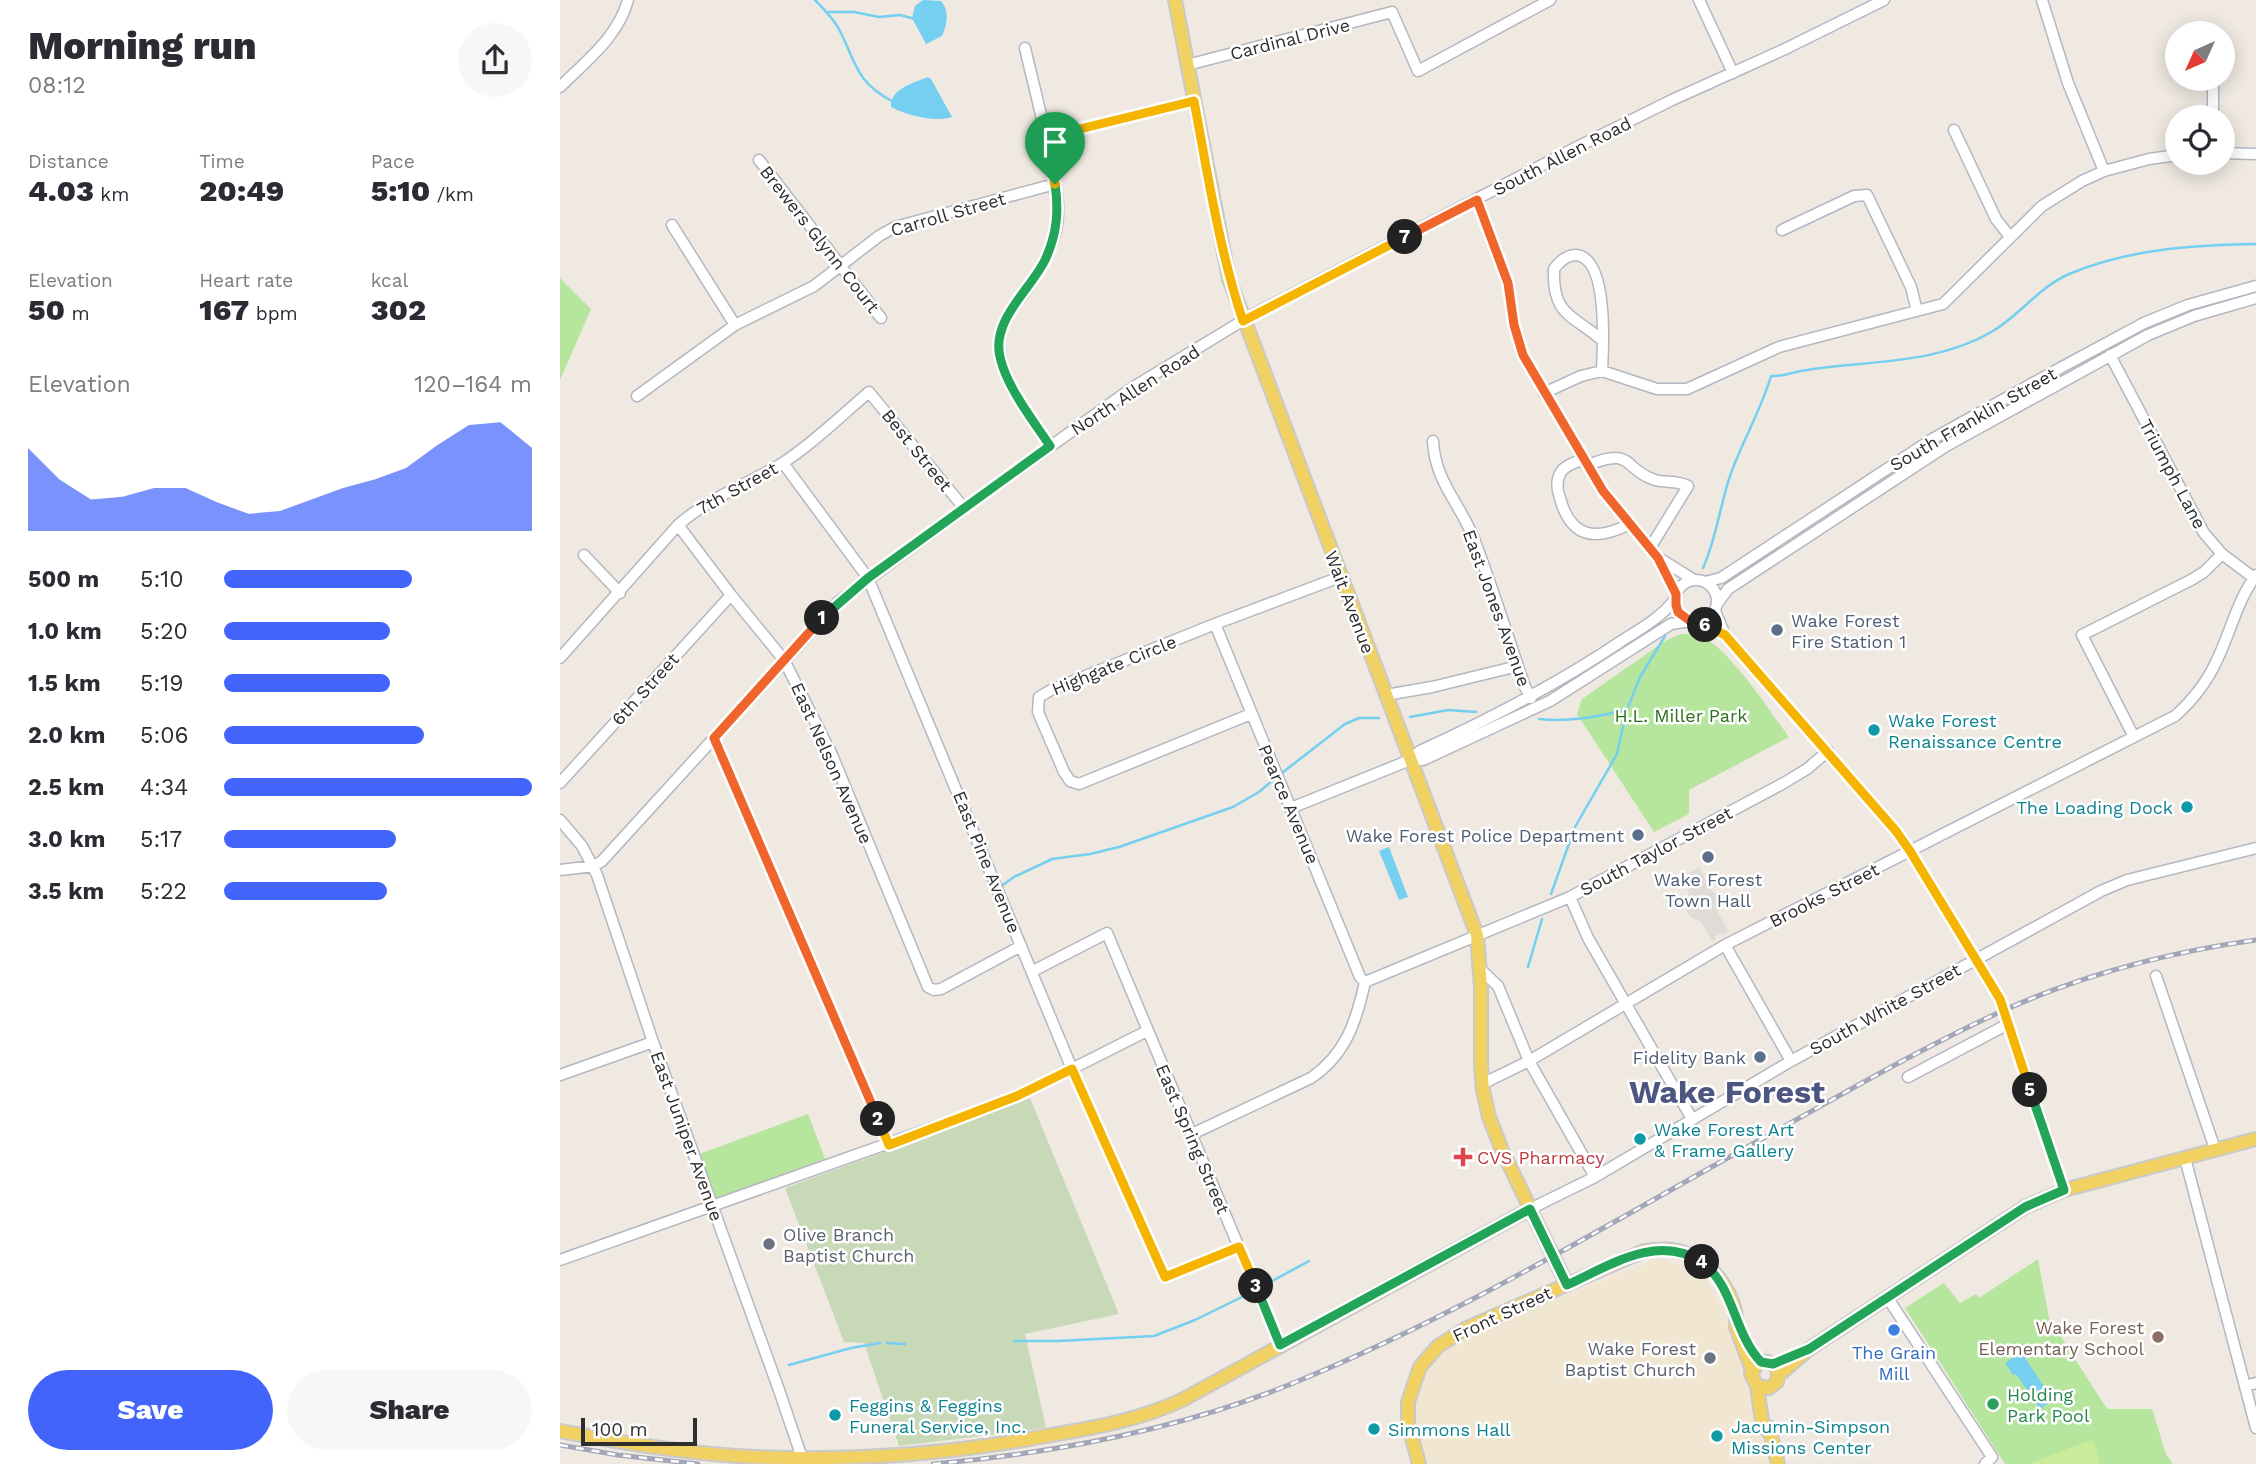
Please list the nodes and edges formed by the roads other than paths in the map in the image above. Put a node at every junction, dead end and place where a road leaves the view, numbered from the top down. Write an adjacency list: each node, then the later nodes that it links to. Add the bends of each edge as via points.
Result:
1 (628, 0): 10 (street, via 616,30)
2 (1175, 0): 8 (main road, Wait Avenue)
3 (1550, 0): 8 (street, Cardinal Drive, via 1418,71 1392,12)
4 (1699, 0): 9 (street)
5 (1884, 0): 9 (street, South Allen Road)
6 (2042, 0): 18 (street, via 2068,83)
7 (1025, 48): 13 (street)
8 (1187, 65): 11 (main road, Wait Avenue)
9 (1733, 73): 20 (street, South Allen Road, via 1587,141)
10 (560, 87)
11 (1194, 101): 13 (street); 29 (main road, Wait Avenue, via 1220,240)
12 (1954, 130): 23 (street, via 1996,219)
13 (1047, 137): 19 (street)
14 (2235, 153): 15 (street)
15 (2256, 154)
16 (2165, 157): 18 (street)
17 (759, 160): 24 (street, Brewers Glynn Court)
18 (2104, 171): 23 (street, via 2042,206)
19 (1055, 184): 24 (street, Carroll Street, via 895,227); 38 (street, via 1057,227 1046,258 1008,315 1000,333 999,356 1016,395)
20 (1477, 200): 29 (street, South Allen Road); 35 (street, via 1508,283 1523,355)
21 (672, 225): 30 (street)
22 (1782, 230): 27 (street, via 1854,196 1867,195)
23 (2010, 237): 27 (street, via 1943,304)
24 (840, 267): 28 (street, Brewers Glynn Court); 30 (street, Carroll Street, via 814,286)
25 (2256, 286): 52 (street, South Franklin Street, via 2144,323 1934,438 1721,578)
26 (2256, 298): 32 (street, South Franklin Street, via 2194,316)
27 (1917, 311): 33 (street, via 1779,347 1688,389 1657,390)
28 (881, 318)
29 (1243, 321): 38 (street, North Allen Road, via 1135,386); 49 (main road, Wait Avenue)
30 (735, 325): 36 (street, Carroll Street)
31 (1603, 341): 31 (street, via 1602,299 1591,266 1584,258 1566,257 1554,269 1558,300 1568,317); 33 (street)
32 (2110, 355): 45 (street, Triumph Lane, via 2204,533); 56 (street, South Franklin Street, via 1911,467 1728,589)
33 (1602, 372): 35 (street)
34 (869, 393): 40 (street, 7th Street); 41 (street, Best Street)
35 (1544, 393): 39 (street)
36 (637, 396)
37 (1433, 441): 62 (street, East Jones Avenue, via 1437,471 1473,537)
38 (1050, 446): 41 (street, North Allen Road)
39 (1587, 462): 42 (street); 42 (street, via 1567,466 1557,482 1570,523 1580,531 1603,535); 44 (street, via 1614,457 1651,479 1688,486)
40 (783, 463): 43 (street, 7th Street, via 709,501); 50 (street, East Pine Avenue)
41 (964, 508): 50 (street, North Allen Road)
42 (1630, 524): 44 (street)
43 (678, 525): 53 (street, 7th Street); 54 (street, East Nelson Avenue)
44 (1650, 548): 47 (street)
45 (2222, 554): 48 (street, Triumph Lane); 66 (street, via 2191,580 2082,635)
46 (584, 555): 53 (street)
47 (1658, 558): 51 (street); 55 (street)
48 (2255, 576): 66 (street, Brooks Street, via 2234,613 2207,680 2192,700 2175,716)
49 (1340, 577): 58 (street, Highgate Circle); 63 (main road, Wait Avenue)
50 (868, 578): 61 (street, North Allen Road, via 827,612); 80 (street, East Pine Avenue)
51 (1693, 580): 52 (street); 55 (street, via 1683,585)
52 (1706, 582): 56 (street, via 1714,590)
53 (620, 593): 60 (street, 7th Street)
54 (731, 595): 61 (street, East Nelson Avenue); 70 (street, 6th Street)
55 (1676, 597): 57 (street, via 1678,612); 64 (street, via 1665,612)
56 (1716, 607): 57 (street, via 1704,621); 59 (street)
57 (1694, 621): 59 (street); 69 (street, via 1671,624 1534,709 1423,760)
58 (1215, 624): 65 (street, Pearce Avenue); 65 (street, Highgate Circle, via 1051,690 1039,697 1038,712 1064,772 1079,784)
59 (1725, 635): 68 (street)
60 (560, 658)
61 (785, 660): 67 (street, North Allen Road); 80 (street, East Nelson Avenue, via 832,755 928,987 941,989)
62 (1518, 666): 63 (street); 64 (street, East Jones Avenue)
63 (1386, 695): 69 (main road, Wait Avenue)
64 (1531, 698): 69 (street)
65 (1251, 714): 71 (street, Pearce Avenue)
66 (2134, 737): 74 (street, Brooks Street)
67 (714, 738): 75 (street, North Allen Road); 99 (street)
68 (1828, 751): 74 (street); 77 (street, South Taylor Street, via 1782,784)
69 (1410, 760): 71 (street); 78 (main road, Wait Avenue)
70 (560, 783)
71 (1291, 808): 85 (street, Pearce Avenue)
72 (560, 820): 75 (street, East Juniper Avenue)
73 (2256, 848): 81 (street, South White Street, via 2113,886)
74 (1910, 851): 79 (street, Brooks Street); 81 (street)
75 (594, 866): 76 (street); 89 (street, East Juniper Avenue)
76 (560, 870)
77 (1570, 898): 78 (street, South Taylor Street); 86 (street)
78 (1477, 935): 82 (main road, Wait Avenue); 85 (street, South Taylor Street)
79 (1725, 945): 86 (street, Brooks Street); 91 (street)
80 (1021, 946): 83 (street, East Pine Avenue)
81 (1977, 959): 87 (street, via 2000,999); 91 (street, South White Street)
82 (1480, 969): 90 (street, via 1498,986); 95 (main road, Wait Avenue)
83 (1033, 971): 88 (street, East Spring Street, via 1107,933); 92 (street, East Pine Avenue)
84 (2156, 976): 100 (street)
85 (1365, 982): 97 (street, via 1350,1034 1323,1070)
86 (1626, 1003): 90 (street, Brooks Street); 96 (street)
87 (2008, 1024): 94 (street); 103 (street)
88 (1147, 1031): 92 (street); 97 (street, East Spring Street)
89 (653, 1042): 93 (street); 104 (street, East Juniper Avenue)
90 (1529, 1061): 95 (street, Brooks Street); 102 (street)
91 (1791, 1061): 96 (street, South White Street)
92 (1072, 1069): 99 (street, via 1017,1096); 106 (street, East Pine Avenue, via 1164,1277)
93 (560, 1075)
94 (1908, 1077)
95 (1482, 1084): 105 (main road, Wait Avenue, via 1495,1135)
96 (1692, 1119): 102 (street, South White Street)
97 (1192, 1134): 106 (street, East Spring Street)
98 (2256, 1139): 100 (main road)
99 (889, 1145): 104 (street)
100 (2215, 1149): 101 (main road)
101 (2185, 1158): 103 (main road); 113 (street)
102 (1595, 1177): 105 (street, South White Street)
103 (2064, 1190): 109 (main road, via 2025,1207)
104 (713, 1206): 107 (street); 117 (street, East Juniper Avenue)
105 (1530, 1209): 108 (main road, Wait Avenue); 110 (main road)
106 (1239, 1247): 110 (street, East Spring Street)
107 (560, 1260)
108 (1567, 1285): 111 (main road, Front Street, via 1644,1251 1667,1249 1689,1254 1721,1281 1736,1321); 119 (main road, Front Street, via 1467,1328 1425,1359 1408,1402 1408,1423)
109 (1887, 1297): 111 (main road, via 1809,1349); 118 (street)
110 (1280, 1345): 117 (main road, via 1175,1404 1110,1423 984,1446)
111 (1766, 1367): 114 (main road, via 1777,1382); 114 (main road, via 1751,1379)
112 (2256, 1383): 113 (street)
113 (2245, 1386): 115 (street)
114 (1763, 1387): 120 (main road, via 1762,1421)
115 (2256, 1428)
116 (560, 1431): 117 (main road, via 677,1450)
117 (802, 1458)
118 (1989, 1461)
119 (1419, 1464)
120 (1778, 1464)

